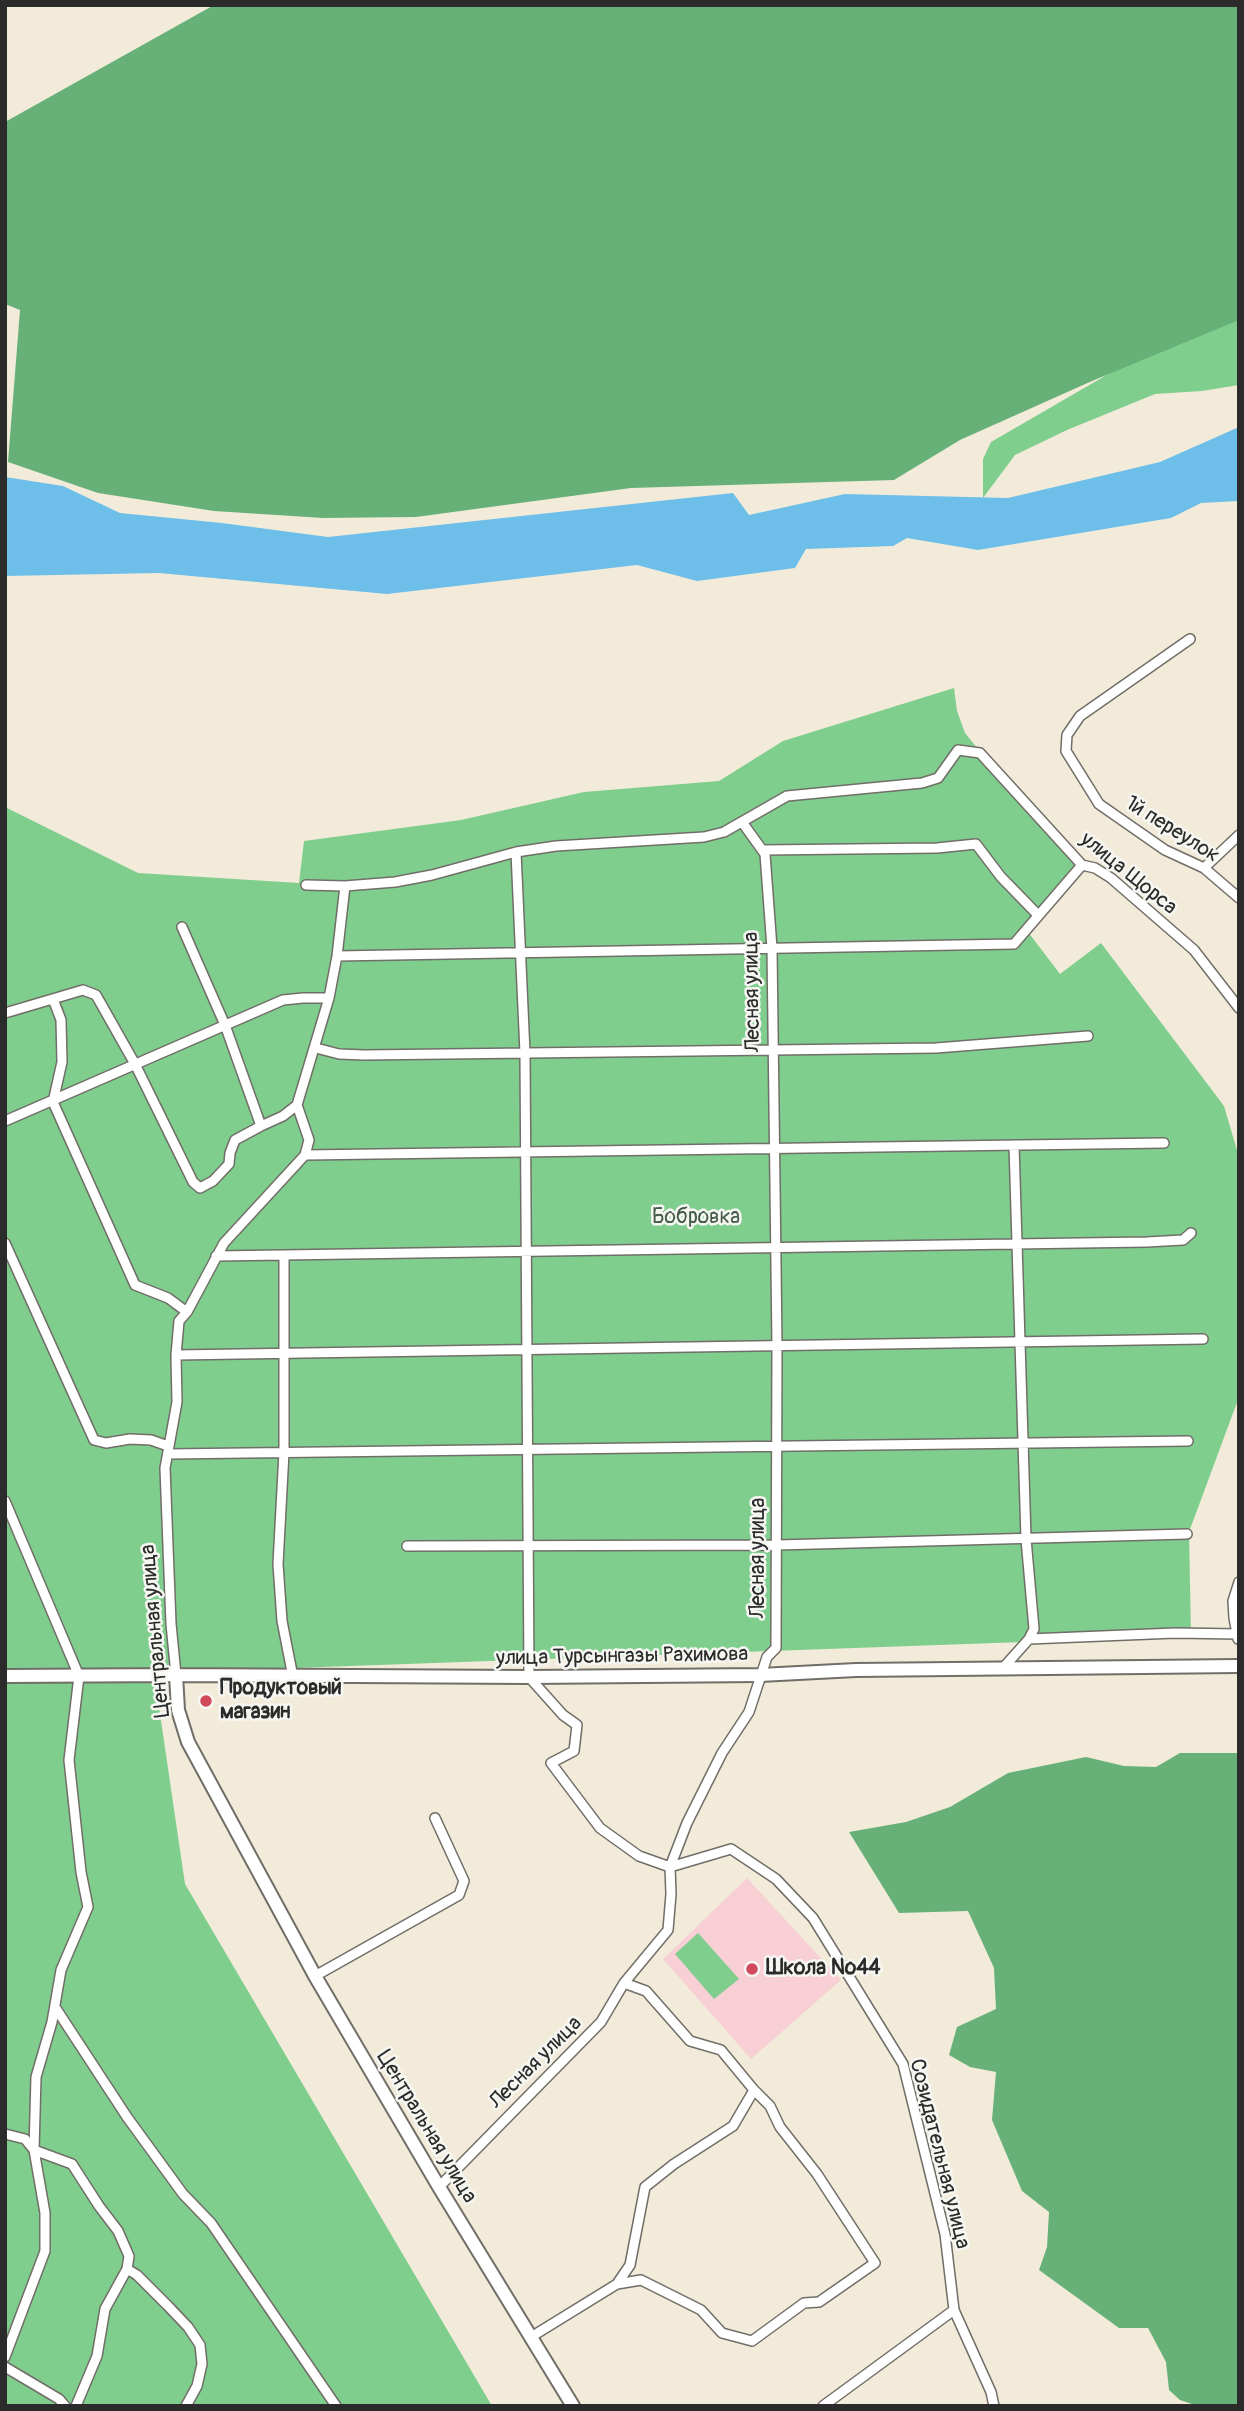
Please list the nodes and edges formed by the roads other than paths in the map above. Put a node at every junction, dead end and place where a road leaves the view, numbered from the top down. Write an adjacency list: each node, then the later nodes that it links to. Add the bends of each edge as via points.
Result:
1 (1190, 639): 7 (street, 1й переулок, via 1080,716 1067,735 1066,751 1099,804 1165,850)
2 (742, 822): 4 (street); 5 (street, via 704,837); 6 (street, улица Щорса, via 787,796 938,778 958,750 980,753)
3 (1239, 835): 7 (street)
4 (764, 850): 11 (street, via 976,844 1000,877); 13 (street, Лесная улица)
5 (516, 852): 9 (street, via 411,880); 14 (street)
6 (1082, 865): 11 (street); 18 (street, улица Щорса, via 1111,878 1194,950)
7 (1204, 868): 10 (street, 1й переулок)
8 (306, 886): 9 (street)
9 (345, 886): 15 (street)
10 (1239, 898)
11 (1038, 915): 13 (street, via 1014,944)
12 (182, 927): 20 (street)
13 (772, 948): 14 (street); 23 (street, Лесная улица)
14 (520, 952): 15 (street); 24 (street)
15 (337, 956): 16 (street)
16 (329, 998): 20 (street, via 283,1000); 22 (street)
17 (52, 999): 19 (street); 25 (street, via 83,990 96,995); 26 (street, via 61,1020 62,1062)
18 (1239, 1008)
19 (5, 1013)
20 (225, 1025): 25 (street); 29 (street)
21 (1088, 1037): 23 (street, via 936,1048)
22 (316, 1048): 24 (street, via 364,1055); 27 (street)
23 (772, 1049): 24 (street); 32 (street, Лесная улица)
24 (525, 1052): 33 (street)
25 (135, 1065): 26 (street); 29 (street, via 200,1188 229,1164 235,1140)
26 (53, 1101): 28 (street); 42 (street, via 135,1285 168,1298)
27 (297, 1105): 29 (street); 34 (street, via 309,1140)
28 (5, 1121)
29 (261, 1126)
30 (1164, 1143): 31 (street)
31 (1014, 1145): 32 (street); 37 (street)
32 (774, 1148): 33 (street); 38 (street, Лесная улица)
33 (526, 1152): 34 (street); 39 (street)
34 (305, 1154): 41 (street, Центральная улица)
35 (1191, 1233): 37 (street, via 1184,1240)
36 (5, 1243): 52 (street, via 94,1440 151,1440)
37 (1017, 1243): 38 (street); 44 (street)
38 (775, 1247): 39 (street); 45 (street, Лесная улица)
39 (525, 1251): 40 (street); 46 (street)
40 (284, 1255): 41 (street); 47 (street)
41 (216, 1256): 42 (street, Центральная улица)
42 (187, 1312): 48 (street, Центральная улица, via 179,1321)
43 (1203, 1339): 44 (street)
44 (1020, 1341): 45 (street); 50 (street)
45 (777, 1345): 46 (street); 51 (street, Лесная улица)
46 (527, 1349): 47 (street); 53 (street)
47 (286, 1353): 48 (street); 54 (street)
48 (176, 1355): 52 (street, Центральная улица, via 177,1402)
49 (1188, 1441): 50 (street)
50 (1023, 1443): 51 (street); 57 (street)
51 (776, 1446): 53 (street); 58 (street, Лесная улица)
52 (168, 1450): 54 (street); 66 (street, Центральная улица, via 168,1562)
53 (527, 1450): 54 (street); 60 (street)
54 (284, 1452): 70 (street, via 278,1564 282,1621)
55 (5, 1501): 69 (street)
56 (1187, 1534): 57 (street)
57 (1026, 1539): 58 (street); 63 (street, via 1034,1629)
58 (777, 1545): 60 (street); 67 (street, Лесная улица, via 776,1648)
59 (407, 1546): 60 (street)
60 (529, 1546): 71 (street)
61 (1239, 1582): 62 (street, via 1233,1601)
62 (1238, 1636): 63 (street, via 1175,1633)
63 (1029, 1639): 65 (street)
64 (1239, 1666): 65 (street, улица Турсынгазы Рахимова)
65 (1003, 1668): 67 (street, улица Турсынгазы Рахимова)
66 (176, 1675): 69 (street, улица Турсынгазы Рахимова); 70 (street, улица Турсынгазы Рахимова); 74 (street, Центральная улица, via 178,1710 188,1742)
67 (760, 1675): 71 (street, улица Турсынгазы Рахимова); 73 (street, Лесная улица, via 749,1712 722,1753)
68 (5, 1676): 69 (street, улица Турсынгазы Рахимова)
69 (79, 1676): 76 (street, via 69,1760 88,1907 61,1970)
70 (293, 1677): 71 (street, улица Турсынгазы Рахимова)
71 (529, 1678): 73 (street, via 577,1725 574,1751 551,1763 592,1818 639,1856)
72 (435, 1818): 74 (street, via 464,1881 459,1895)
73 (670, 1867): 75 (street, Лесная улица, via 668,1930); 83 (street, Созидательная улица, via 732,1849 776,1879 813,1918 903,2064 945,2234)
74 (315, 1976): 80 (street, Центральная улица)
75 (624, 1983): 77 (street, via 646,1991 690,2041 721,2050); 80 (street, Лесная улица, via 601,2022)
76 (55, 2007): 79 (street, via 36,2077); 90 (street, via 127,2117 183,2194 211,2223)
77 (754, 2090): 82 (street, via 733,2126 645,2187 630,2265); 82 (street, via 770,2106 875,2263 819,2302 804,2303 752,2342 722,2333 701,2310 641,2280)
78 (5, 2134): 79 (street, via 25,2139)
79 (34, 2150): 81 (street, via 72,2164 118,2231 129,2256); 85 (street, via 45,2213 45,2251)
80 (439, 2187): 84 (street, Центральная улица)
81 (127, 2269): 88 (street, via 105,2309 97,2356); 89 (street, via 188,2327 200,2346 197,2386)
82 (617, 2284): 84 (street)
83 (954, 2310): 92 (street); 93 (street, Созидательная улица)
84 (531, 2337): 91 (street, Центральная улица)
85 (5, 2357)
86 (5, 2367): 87 (street)
87 (65, 2406)
88 (76, 2406)
89 (186, 2406)
90 (336, 2406)
91 (573, 2406)
92 (823, 2406)
93 (993, 2406)

